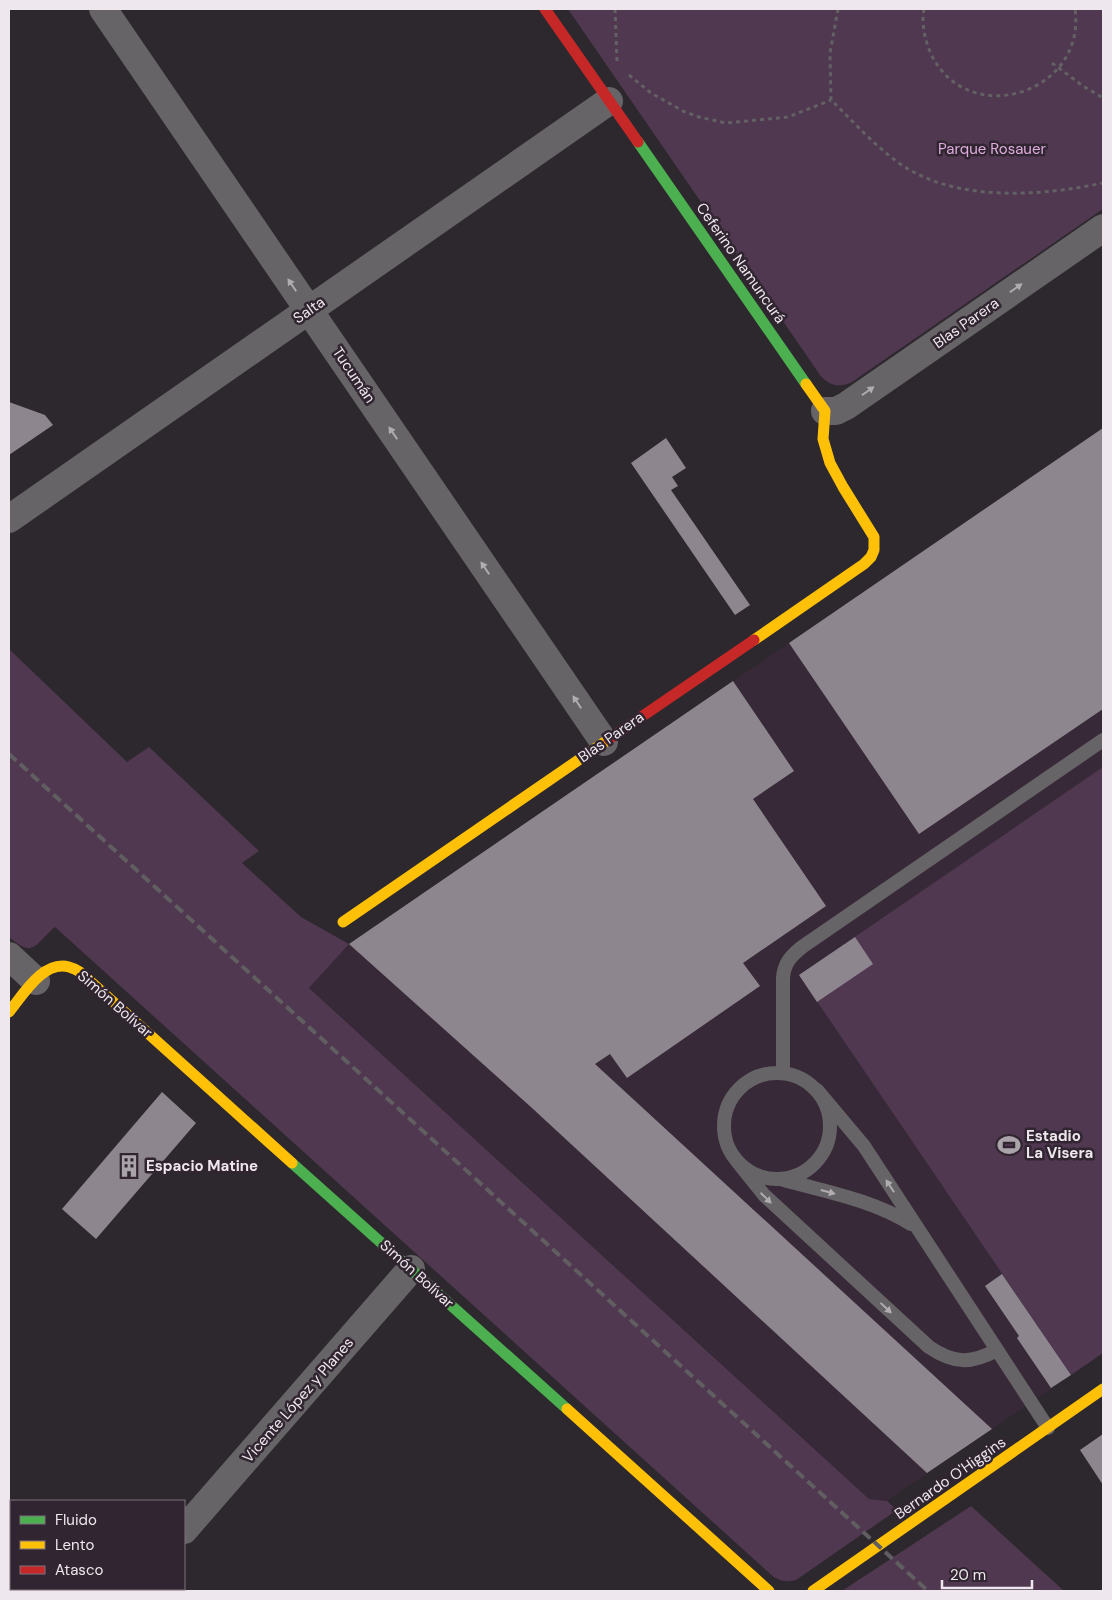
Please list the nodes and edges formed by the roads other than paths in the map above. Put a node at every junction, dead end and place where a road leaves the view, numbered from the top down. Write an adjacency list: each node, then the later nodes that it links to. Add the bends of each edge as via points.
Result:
1 (103, 9): 5 (street, Tucumán, one-way to 1)
2 (545, 9): 3 (street, Ceferino Namuncurá)
3 (609, 101): 5 (street, Salta); 6 (street, Ceferino Namuncurá)
4 (1103, 228): 6 (street, Blas Parera, one-way to 4, via 846,406)
5 (309, 310): 7 (street, Salta); 9 (street, Tucumán, one-way to 5)
6 (826, 411): 9 (street, Blas Parera, via 823,436 827,453 872,532 875,548 870,557)
7 (9, 520)
8 (1103, 740): 14 (lane, via 791,956 783,978)
9 (604, 742): 10 (street, Blas Parera)
10 (343, 922)
11 (9, 956): 12 (street)
12 (36, 981): 13 (street); 19 (street, Simón Bolívar, via 47,970 60,965 68,965 80,972)
13 (9, 1012)
14 (783, 1073): 15 (lane, via 808,1082); 16 (lane, via 759,1076 738,1090 731,1101 726,1112 725,1131)
15 (817, 1090): 17 (lane, via 829,1114 829,1140 824,1152 811,1166); 18 (lane, one-way to 15, via 857,1136)
16 (736, 1160): 17 (lane, via 756,1175); 20 (lane, one-way to 20, via 764,1196 929,1347 963,1360 979,1358)
17 (782, 1179): 18 (lane, one-way to 18, via 891,1211)
18 (916, 1227): 20 (lane)
19 (411, 1269): 23 (street, Vicente López y Planes); 24 (street, Simón Bolívar)
20 (997, 1350): 22 (lane)
21 (1103, 1389): 22 (street, Bernardo O'Higgins)
22 (1048, 1428): 25 (street, Bernardo O'Higgins)
23 (185, 1529)
24 (769, 1591)
25 (813, 1591)

